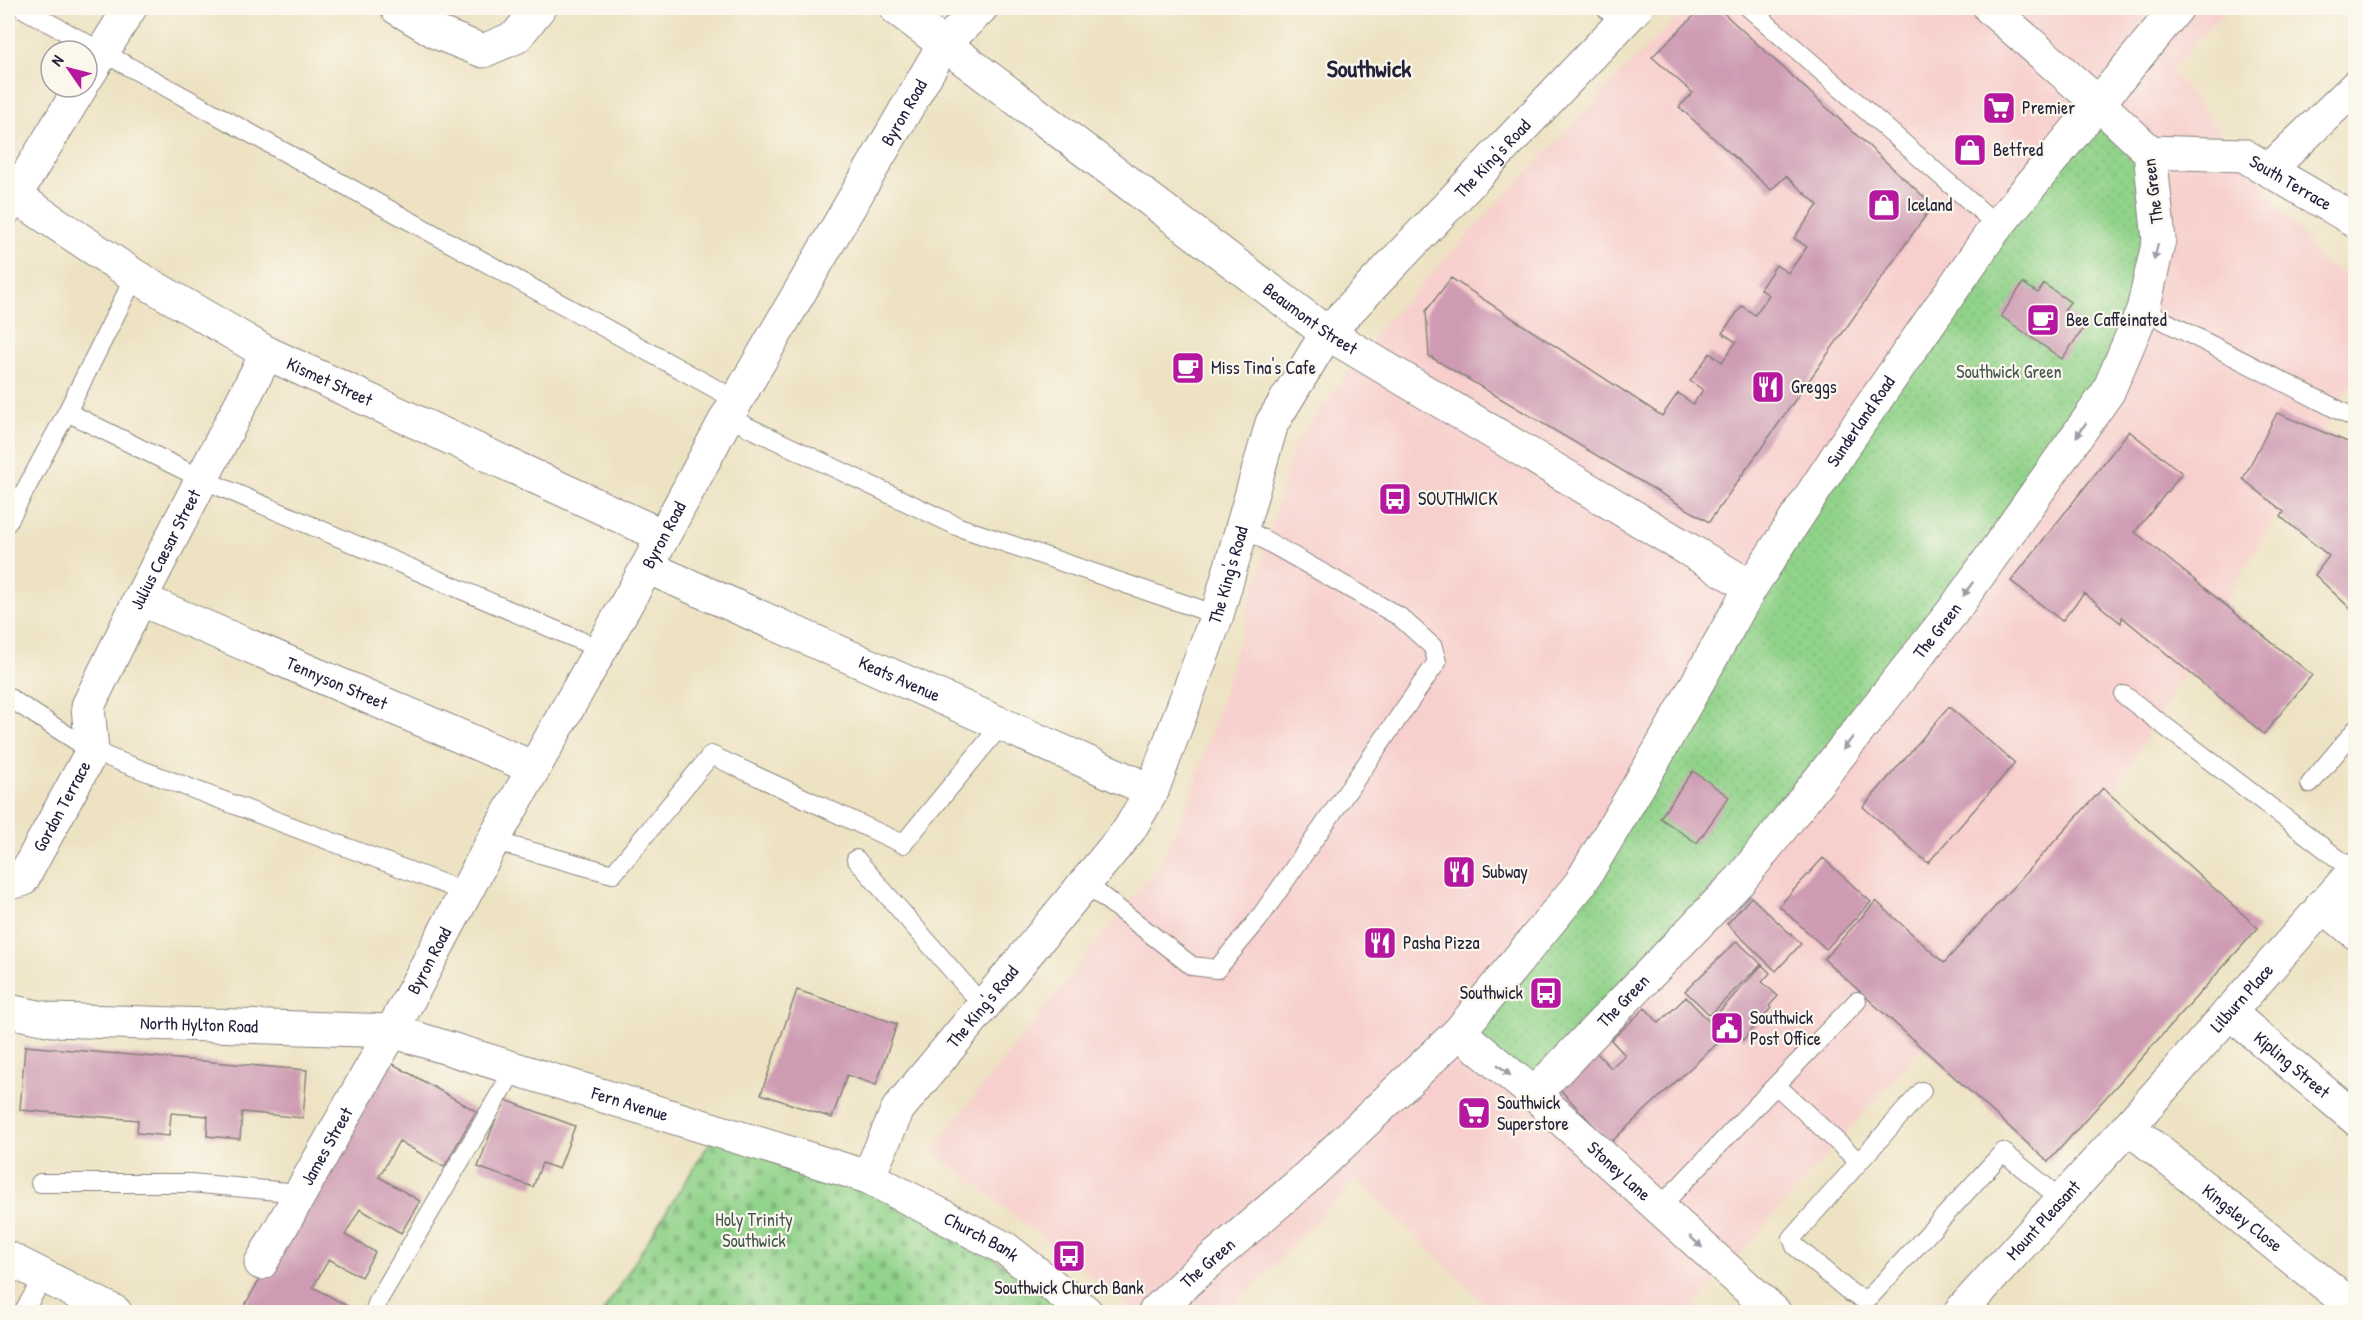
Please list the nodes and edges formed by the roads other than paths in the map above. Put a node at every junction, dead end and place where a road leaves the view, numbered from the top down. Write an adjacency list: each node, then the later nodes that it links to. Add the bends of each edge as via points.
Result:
1 (22, 8): 11 (lane)
2 (130, 8): 13 (street)
3 (397, 8): 4 (street, via 438,33 483,51 516,37)
4 (539, 8)
5 (896, 8): 12 (street, Beaumont Street)
6 (981, 8): 12 (street, Byron Road)
7 (1749, 8): 22 (lane)
8 (1990, 8): 17 (street, The Green)
9 (2177, 8): 17 (street, Sunderland Road)
10 (1621, 13): 25 (street, The King's Road)
11 (62, 39)
12 (944, 44): 25 (street, Beaumont Street); 27 (street, Byron Road)
13 (99, 58)
14 (99, 67): 27 (lane)
15 (2355, 86): 19 (street)
16 (74, 99): 20 (street)
17 (2096, 106): 18 (street, The Green); 22 (street, Sunderland Road)
18 (2150, 153): 19 (street, South Terrace, via 2243,154); 24 (street, The Green, one-way to 24, via 2159,240)
19 (2269, 170): 21 (street, South Terrace)
20 (11, 201): 23 (street, Kismet Street)
21 (2355, 222)
22 (1998, 226): 35 (street, Sunderland Road, via 1849,438)
23 (135, 276): 26 (street, Kismet Street); 28 (lane)
24 (2143, 310): 29 (lane); 65 (street, The Green, one-way to 65, via 2108,392 1953,610 1740,879)
25 (1327, 333): 32 (street, The King's Road, via 1272,423); 35 (street, Beaumont Street)
26 (267, 353): 30 (street, Julius Caesar Street); 33 (street, Kismet Street)
27 (732, 409): 33 (street, Byron Road); 37 (lane, via 959,527)
28 (67, 412): 30 (lane); 31 (lane)
29 (2355, 419)
30 (202, 479): 36 (street, Julius Caesar Street); 38 (lane)
31 (8, 522)
32 (1242, 526): 37 (street, The King's Road); 52 (lane, via 1400,617 1433,647 1437,662 1264,910 1218,969 1192,966)
33 (663, 536): 34 (street, Byron Road)
34 (647, 567): 38 (street, Byron Road); 41 (street, Keats Avenue)
35 (1751, 587): 44 (street, Sunderland Road)
36 (140, 599): 43 (street, Julius Caesar Street, via 88,706); 45 (street, Tennyson Street)
37 (1217, 615): 47 (street, The King's Road)
38 (600, 649): 45 (street, Byron Road)
39 (2124, 695): 50 (lane)
40 (8, 697): 43 (lane)
41 (1002, 724): 47 (street, Keats Avenue); 48 (lane, via 903,844 711,755 614,874)
42 (2355, 729): 46 (lane)
43 (92, 751): 51 (street, Gordon Terrace, via 22,880); 53 (lane)
44 (1658, 753): 61 (street, The Green, via 1580,884)
45 (534, 768): 48 (street, Byron Road)
46 (2310, 784)
47 (1152, 790): 52 (street, The King's Road, via 1129,830)
48 (493, 842): 53 (street, Byron Road)
49 (855, 859): 57 (lane)
50 (2355, 870): 54 (street, Lilburn Place)
51 (8, 883)
52 (1085, 883): 57 (street, The King's Road)
53 (465, 892): 60 (street, Byron Road)
54 (2322, 905): 55 (street); 59 (street, Lilburn Place)
55 (2355, 933)
56 (1857, 1001): 63 (lane)
57 (983, 1006): 69 (street, The King's Road, via 898,1109)
58 (8, 1011): 60 (street, North Hylton Road, via 53,1020)
59 (2229, 1012): 66 (street, Kipling Street); 67 (street, Lilburn Place)
60 (392, 1031): 62 (street, Fern Avenue); 71 (street, James Street)
61 (1459, 1032): 65 (street, Stoney Lane, one-way to 65); 82 (street, The Green, via 1303,1180)
62 (515, 1068): 69 (street, Fern Avenue); 80 (lane)
63 (1776, 1085): 68 (lane); 73 (lane)
64 (1922, 1091): 68 (lane)
65 (1534, 1094): 73 (street, Stoney Lane)
66 (2355, 1119)
67 (2128, 1127): 72 (street, Mount Pleasant); 77 (street, Kingsley Close)
68 (1859, 1162): 72 (lane, via 1792,1238 1795,1246 1861,1298 1870,1297 2003,1152)
69 (868, 1177): 81 (street, Church Bank, via 1006,1249)
70 (40, 1183): 71 (lane, via 190,1183)
71 (300, 1193): 75 (street, James Street)
72 (2062, 1200): 84 (street, Mount Pleasant)
73 (1659, 1208): 83 (street, Stoney Lane, one-way to 83)
74 (8, 1258): 76 (street)
75 (261, 1263)
76 (44, 1277): 78 (lane); 79 (street)
77 (2355, 1309)
78 (22, 1312)
79 (115, 1312)
80 (374, 1312)
81 (1086, 1312)
82 (1155, 1312)
83 (1774, 1312)
84 (1960, 1312)

